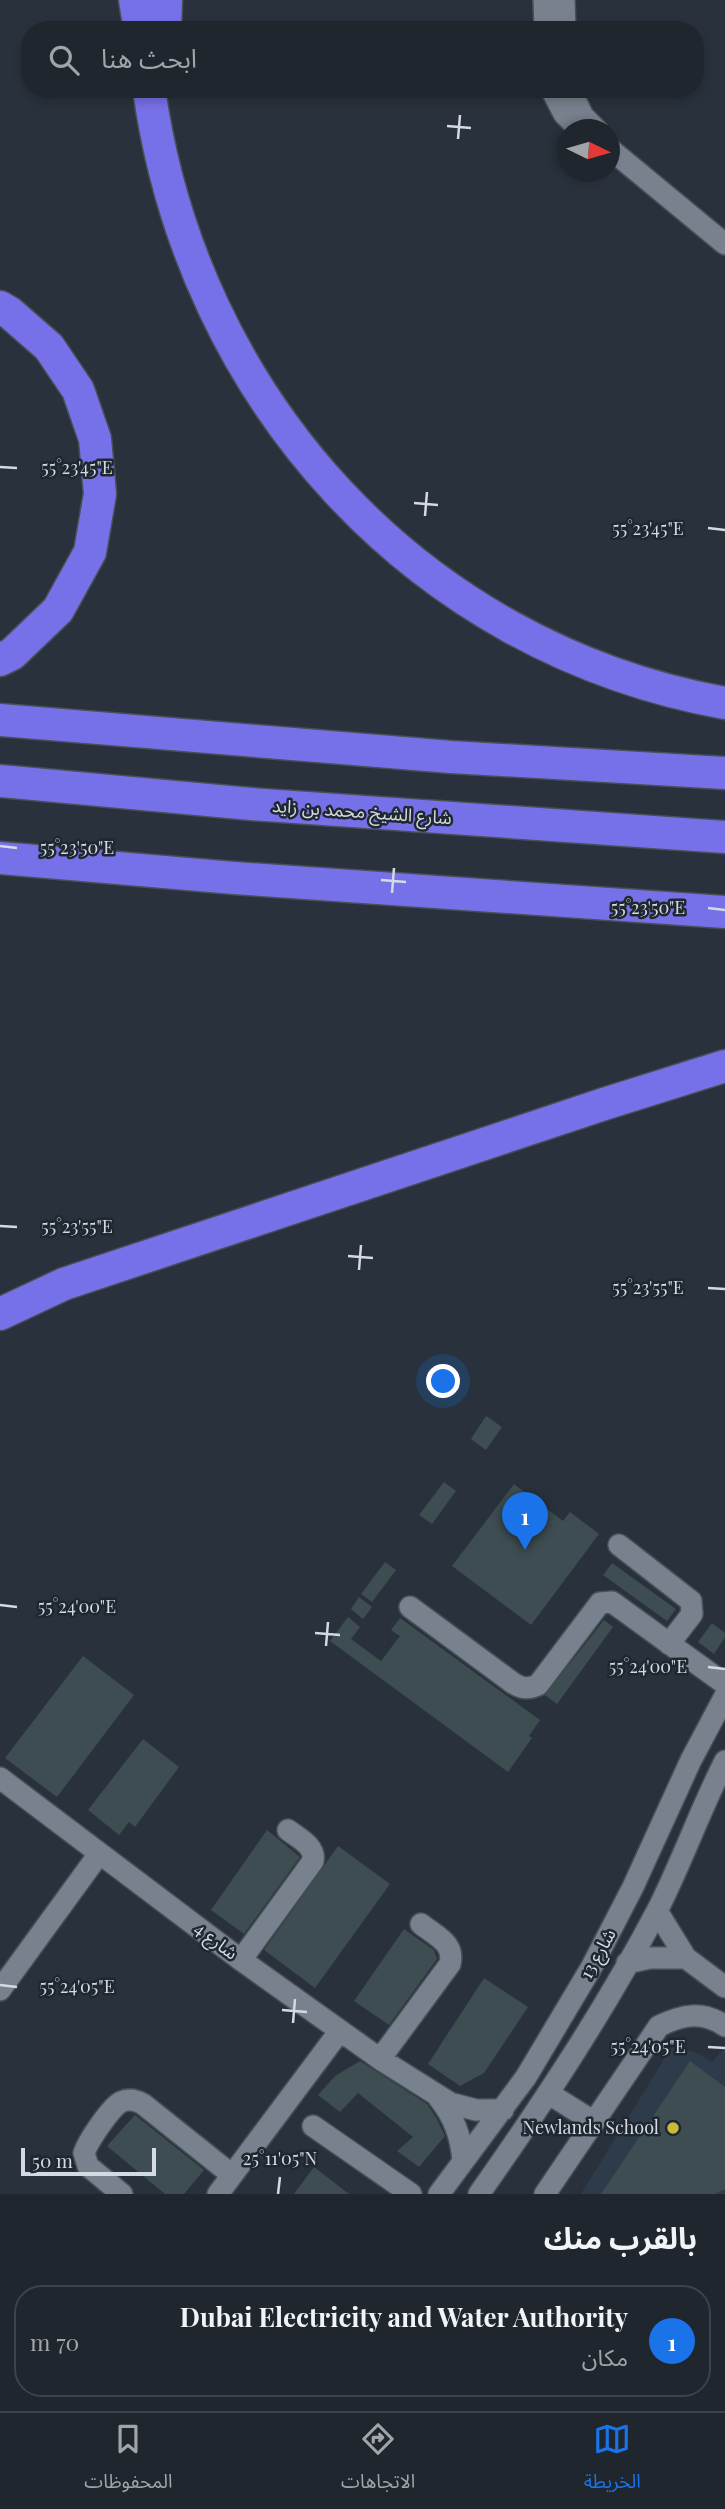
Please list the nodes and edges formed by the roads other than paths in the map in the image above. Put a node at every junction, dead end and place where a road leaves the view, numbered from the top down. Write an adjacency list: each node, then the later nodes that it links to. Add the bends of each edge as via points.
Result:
1 (135, 0): 5 (highway)
2 (166, 0): 6 (highway)
3 (544, 0): 7 (street)
4 (564, 0): 8 (street)
5 (138, 21)
6 (165, 21)
7 (545, 21)
8 (565, 21)
9 (151, 98): 17 (highway, via 169,182)
10 (172, 98): 17 (highway, via 193,222)
11 (556, 98): 13 (street)
12 (573, 98): 14 (street)
13 (569, 119)
14 (587, 119)
15 (620, 156): 16 (street)
16 (725, 244)
17 (195, 262): 20 (highway, via 229,339 271,410 348,505 408,559 489,615 565,654 637,681)
18 (0, 307): 19 (highway, via 48,347 78,390 94,439 100,494 90,552 58,610)
19 (0, 660)
20 (725, 704)
21 (0, 720): 22 (highway, via 451,757)
22 (725, 773)
23 (0, 781): 24 (highway, شارع الشيخ محمد بن زايد)
24 (725, 838)
25 (0, 858): 26 (highway)
26 (725, 912)
27 (725, 1066): 28 (highway)
28 (64, 1284): 29 (highway); 30 (highway)
29 (0, 1291)
30 (0, 1314)
31 (619, 1545): 33 (street, via 691,1601 692,1614)
32 (410, 1607): 33 (street, via 521,1688 538,1685 605,1601)
33 (669, 1644): 34 (street)
34 (725, 1684)
35 (725, 1696): 52 (street, شارع 13, via 612,1928 536,2063)
36 (725, 1761): 40 (street, شارع 13)
37 (0, 1778): 39 (street, شارع 4)
38 (288, 1830): 43 (street, via 312,1848 313,1861)
39 (99, 1853): 43 (street, شارع 4); 46 (street)
40 (657, 1911): 42 (street); 44 (street, شارع 13)
41 (421, 1924): 49 (street, via 450,1947 450,1964)
42 (685, 1958): 44 (street); 45 (street)
43 (241, 1960): 48 (street, شارع 4)
44 (627, 1963): 50 (street, شارع 13)
45 (725, 1987)
46 (0, 1990)
47 (725, 2026): 53 (street, via 715,2019 688,2015 659,2026)
48 (339, 2032): 49 (street, شارع 4); 56 (street)
49 (380, 2059): 51 (street, شارع 4)
50 (548, 2093): 53 (street); 61 (street, شارع 13)
51 (438, 2097): 52 (street, شارع 4, via 476,2109); 55 (street, شارع 4, via 457,2127)
52 (503, 2110): 55 (street, شارع 13)
53 (589, 2120): 62 (street); 63 (street)
54 (313, 2126): 59 (street)
55 (463, 2161): 60 (street, شارع 13)
56 (232, 2175): 57 (street, via 143,2104 125,2101 114,2108 84,2153 88,2166); 58 (street)
57 (122, 2194)
58 (218, 2194)
59 (411, 2194)
60 (439, 2194)
61 (479, 2194)
62 (533, 2194)
63 (545, 2194)

